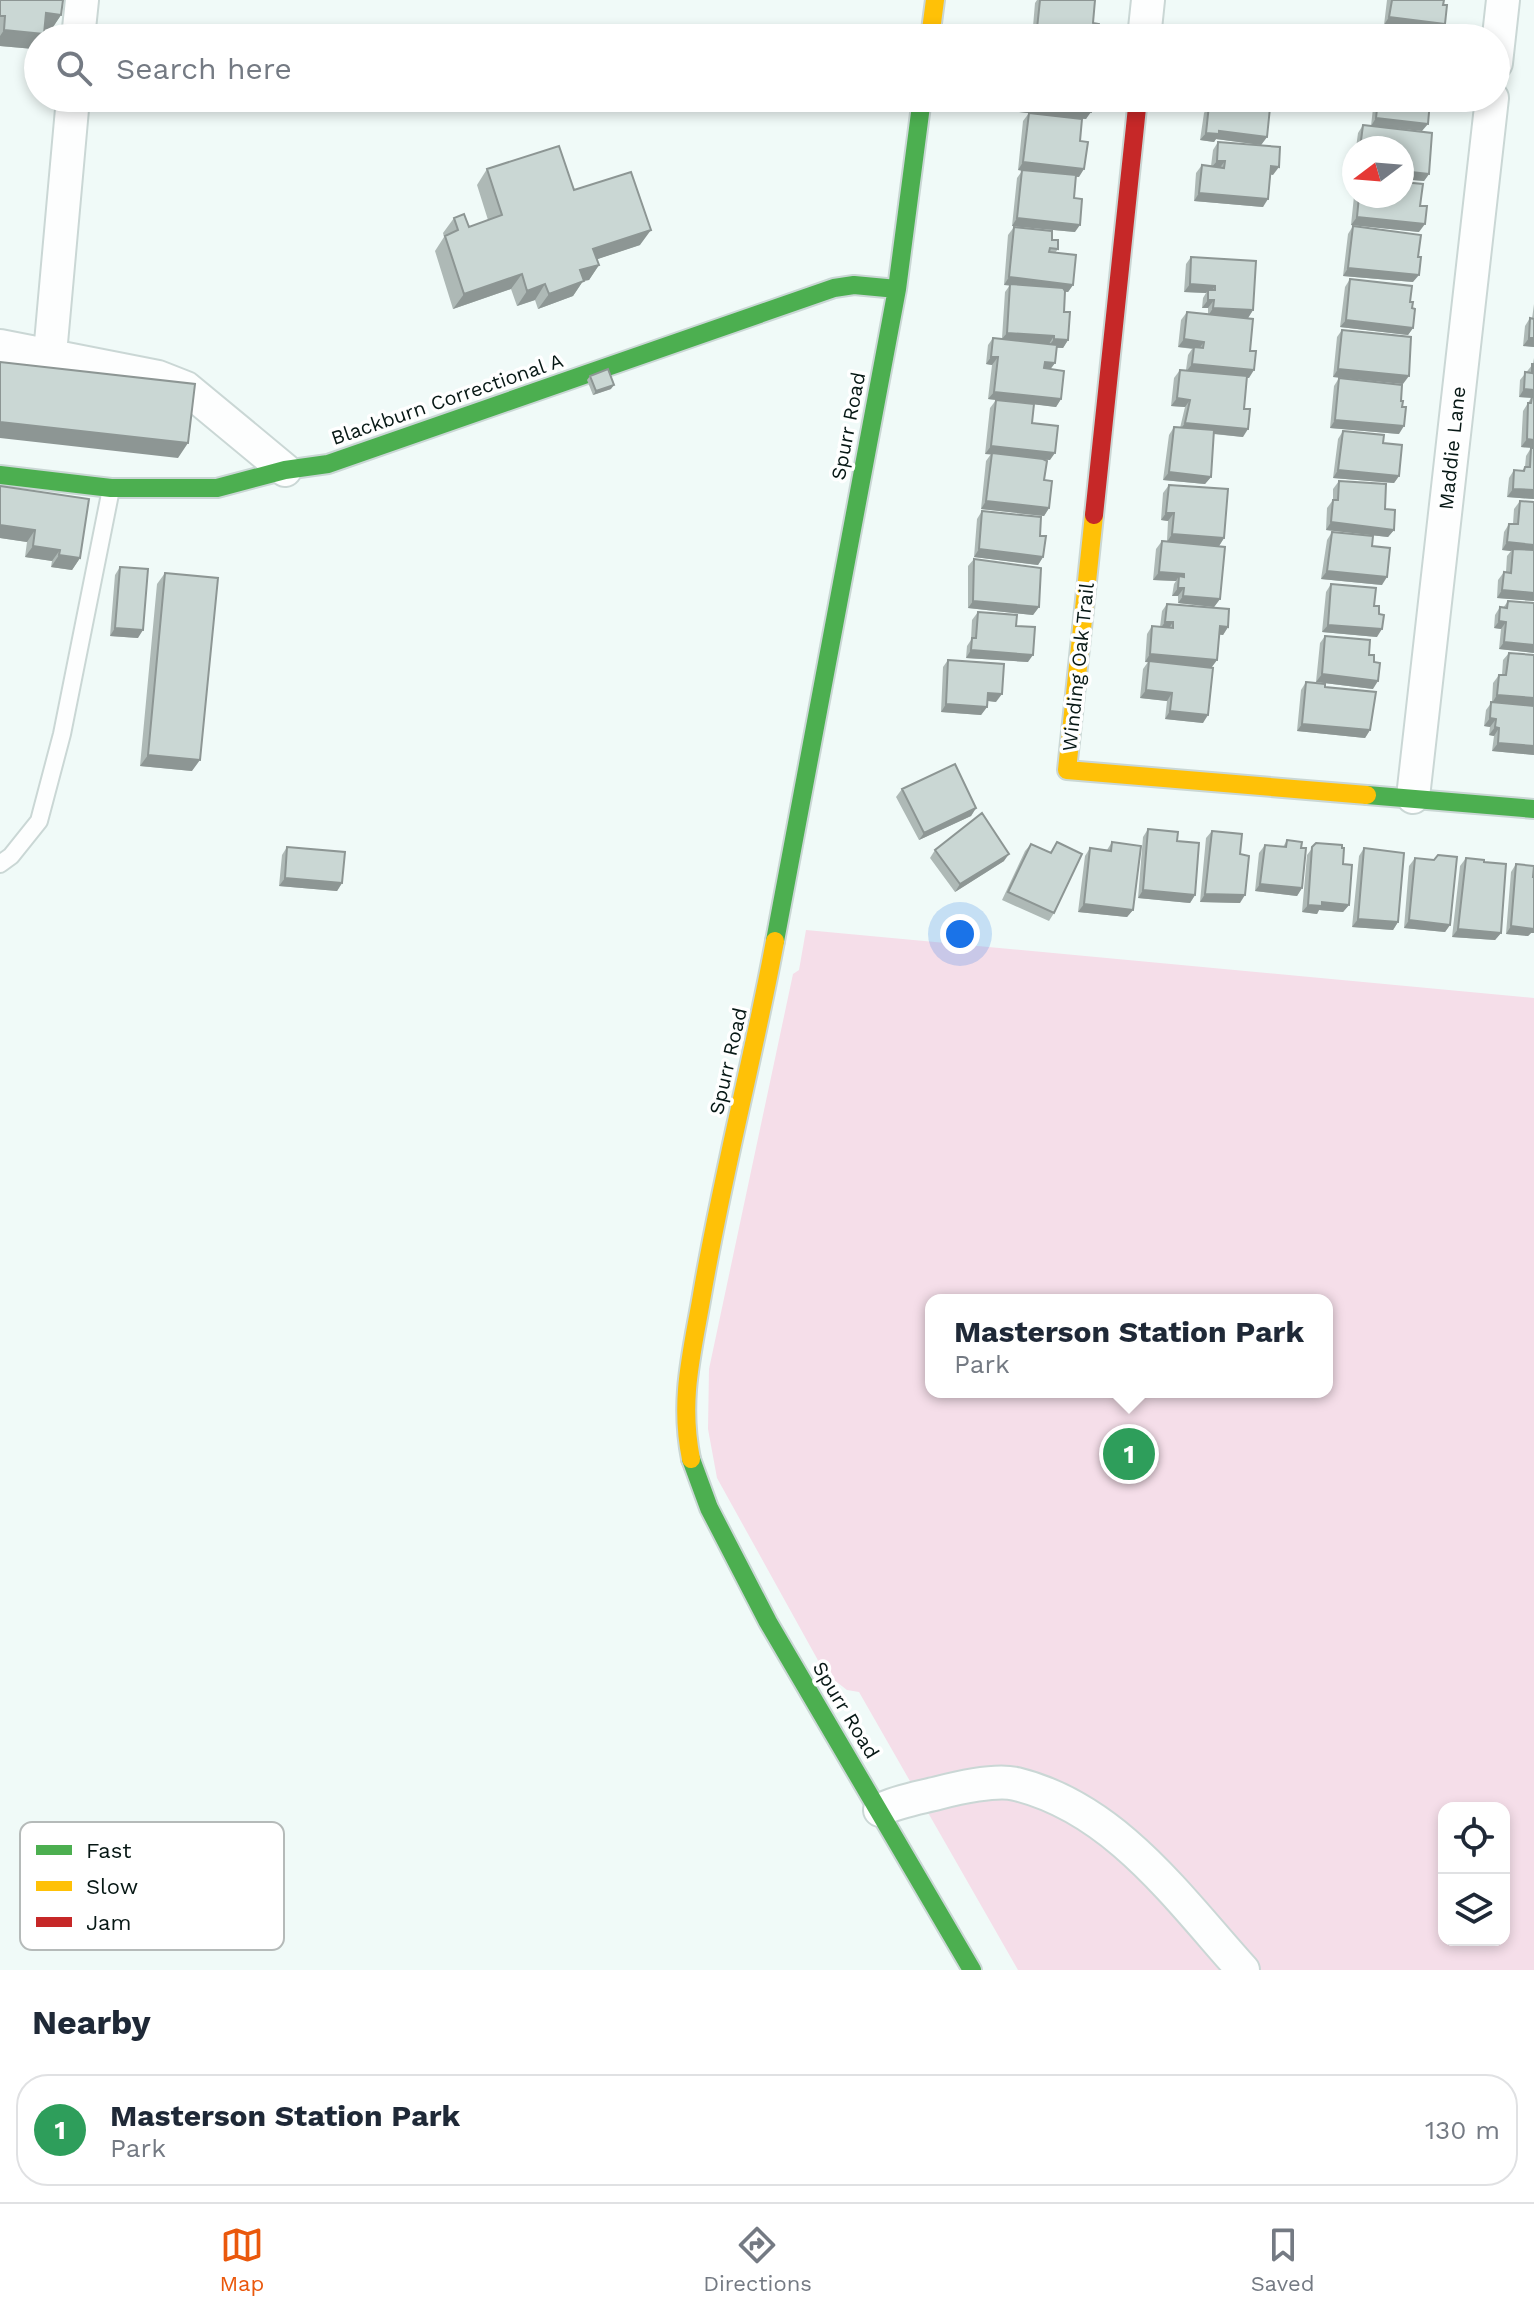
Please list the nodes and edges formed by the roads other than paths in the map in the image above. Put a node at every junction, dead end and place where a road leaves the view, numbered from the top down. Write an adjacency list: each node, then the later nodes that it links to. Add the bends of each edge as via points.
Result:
1 (82, 0): 5 (street)
2 (935, 0): 6 (street)
3 (1148, 0): 7 (street)
4 (1503, 0): 8 (street)
5 (79, 24)
6 (932, 24)
7 (1145, 24)
8 (1500, 24)
9 (72, 112): 15 (street)
10 (920, 112): 13 (street, Spurr Road)
11 (1137, 112): 19 (street, Winding Oak Trail, via 1067,770)
12 (1490, 112): 19 (street, Maddie Lane)
13 (897, 289): 16 (street, Blackburn Correctional A, via 834,288 328,464); 22 (street, Spurr Road, via 764,999 713,1228 684,1401 691,1460 709,1508 768,1622)
14 (0, 346): 15 (street)
15 (50, 354): 16 (street, via 186,388)
16 (285, 470): 18 (street, Blackburn Correctional A, via 217,488)
17 (0, 475): 18 (street, Blackburn Correctional A)
18 (111, 488): 21 (lane, via 62,734 39,821)
19 (1413, 797): 20 (street, Winding Oak Trail)
20 (1534, 809)
21 (0, 864)
22 (880, 1810): 23 (street, Spurr Road); 24 (street, via 958,1787 1013,1783 1075,1806 1146,1862)
23 (972, 1970)
24 (1243, 1970)

